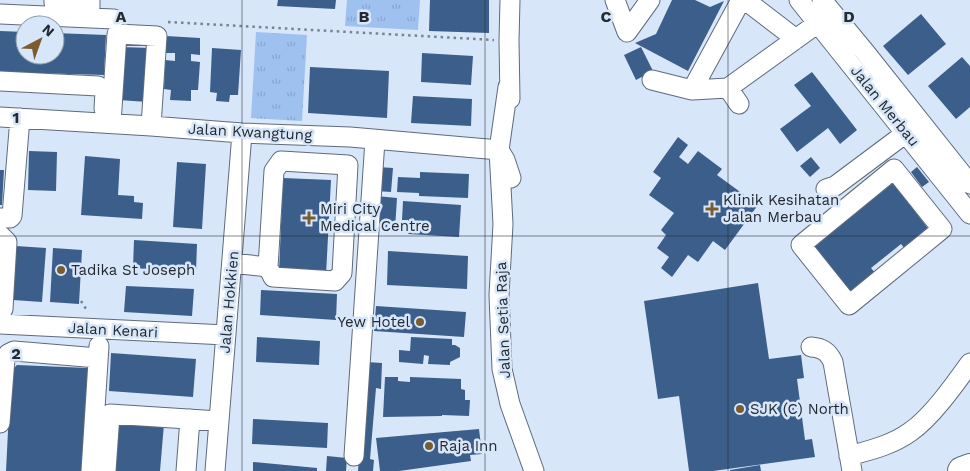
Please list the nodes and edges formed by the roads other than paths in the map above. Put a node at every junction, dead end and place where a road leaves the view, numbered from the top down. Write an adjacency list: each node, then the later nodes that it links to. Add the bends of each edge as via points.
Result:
1 (54, 0): 2 (street, via 54,4 90,7)
2 (90, 0)
3 (510, 0): 16 (street, Jalan Setia Raja)
4 (615, 0): 5 (street, via 627,32)
5 (650, 0)
6 (741, 0): 18 (street)
7 (745, 0): 13 (street)
8 (798, 0): 12 (street, Jalan Merbau)
9 (822, 0): 33 (street, Jalan Merbau)
10 (0, 14): 11 (street)
11 (114, 19)
12 (818, 23): 13 (street); 26 (street, Jalan Merbau)
13 (796, 39): 17 (street)
14 (652, 80): 18 (street)
15 (0, 81): 23 (street, via 98,86 105,92)
16 (508, 87): 22 (street, Jalan Setia Raja); 29 (street, Jalan Setia Raja)
17 (728, 88): 18 (street); 19 (street)
18 (692, 90)
19 (738, 104)
20 (0, 118): 21 (street, Jalan Kwangtung)
21 (20, 118): 23 (street, Jalan Kwangtung); 30 (street)
22 (512, 118): 29 (street, via 509,134); 32 (street, Jalan Setia Raja)
23 (107, 123): 24 (street, Jalan Kwangtung); 24 (street, via 117,34 158,36)
24 (151, 126): 25 (street, Jalan Kwangtung)
25 (242, 133): 27 (street, Jalan Kwangtung); 39 (street, Jalan Hokkien)
26 (906, 133): 34 (street, via 831,187); 35 (street, Jalan Merbau)
27 (350, 138): 28 (street, Jalan Kwangtung); 31 (street)
28 (375, 140): 29 (street, Jalan Kwangtung); 51 (street)
29 (499, 150): 32 (street); 37 (street, Jalan Setia Raja)
30 (8, 159): 36 (street, via 12,216)
31 (348, 165): 40 (street, via 281,161 274,171); 40 (street, via 342,273 335,281 273,277)
32 (511, 178): 37 (street, Jalan Setia Raja)
33 (970, 184)
34 (849, 206): 34 (street, via 894,169 942,228 849,304 800,245)
35 (970, 214)
36 (0, 218)
37 (502, 224): 58 (street, Jalan Setia Raja, via 499,295 502,370 510,404)
38 (0, 235): 41 (street, via 7,242 3,309)
39 (232, 263): 40 (street); 44 (street, Jalan Hokkien)
40 (268, 267)
41 (0, 312)
42 (0, 324): 43 (street, Jalan Kenari)
43 (100, 330): 44 (street, Jalan Kenari); 46 (street)
44 (226, 335): 50 (street, Jalan Hokkien)
45 (811, 347): 52 (street, via 822,348 833,362)
46 (98, 358): 48 (street, via 14,351 8,354); 54 (street)
47 (970, 363): 52 (street, via 934,409 911,432)
48 (1, 409)
49 (190, 419): 50 (street); 55 (street, via 110,414); 56 (street)
50 (219, 421): 57 (street, Jalan Hokkien)
51 (354, 456)
52 (851, 464)
53 (970, 468): 59 (highway)
54 (91, 471)
55 (106, 471)
56 (186, 471)
57 (215, 471)
58 (534, 471)
59 (962, 471)

